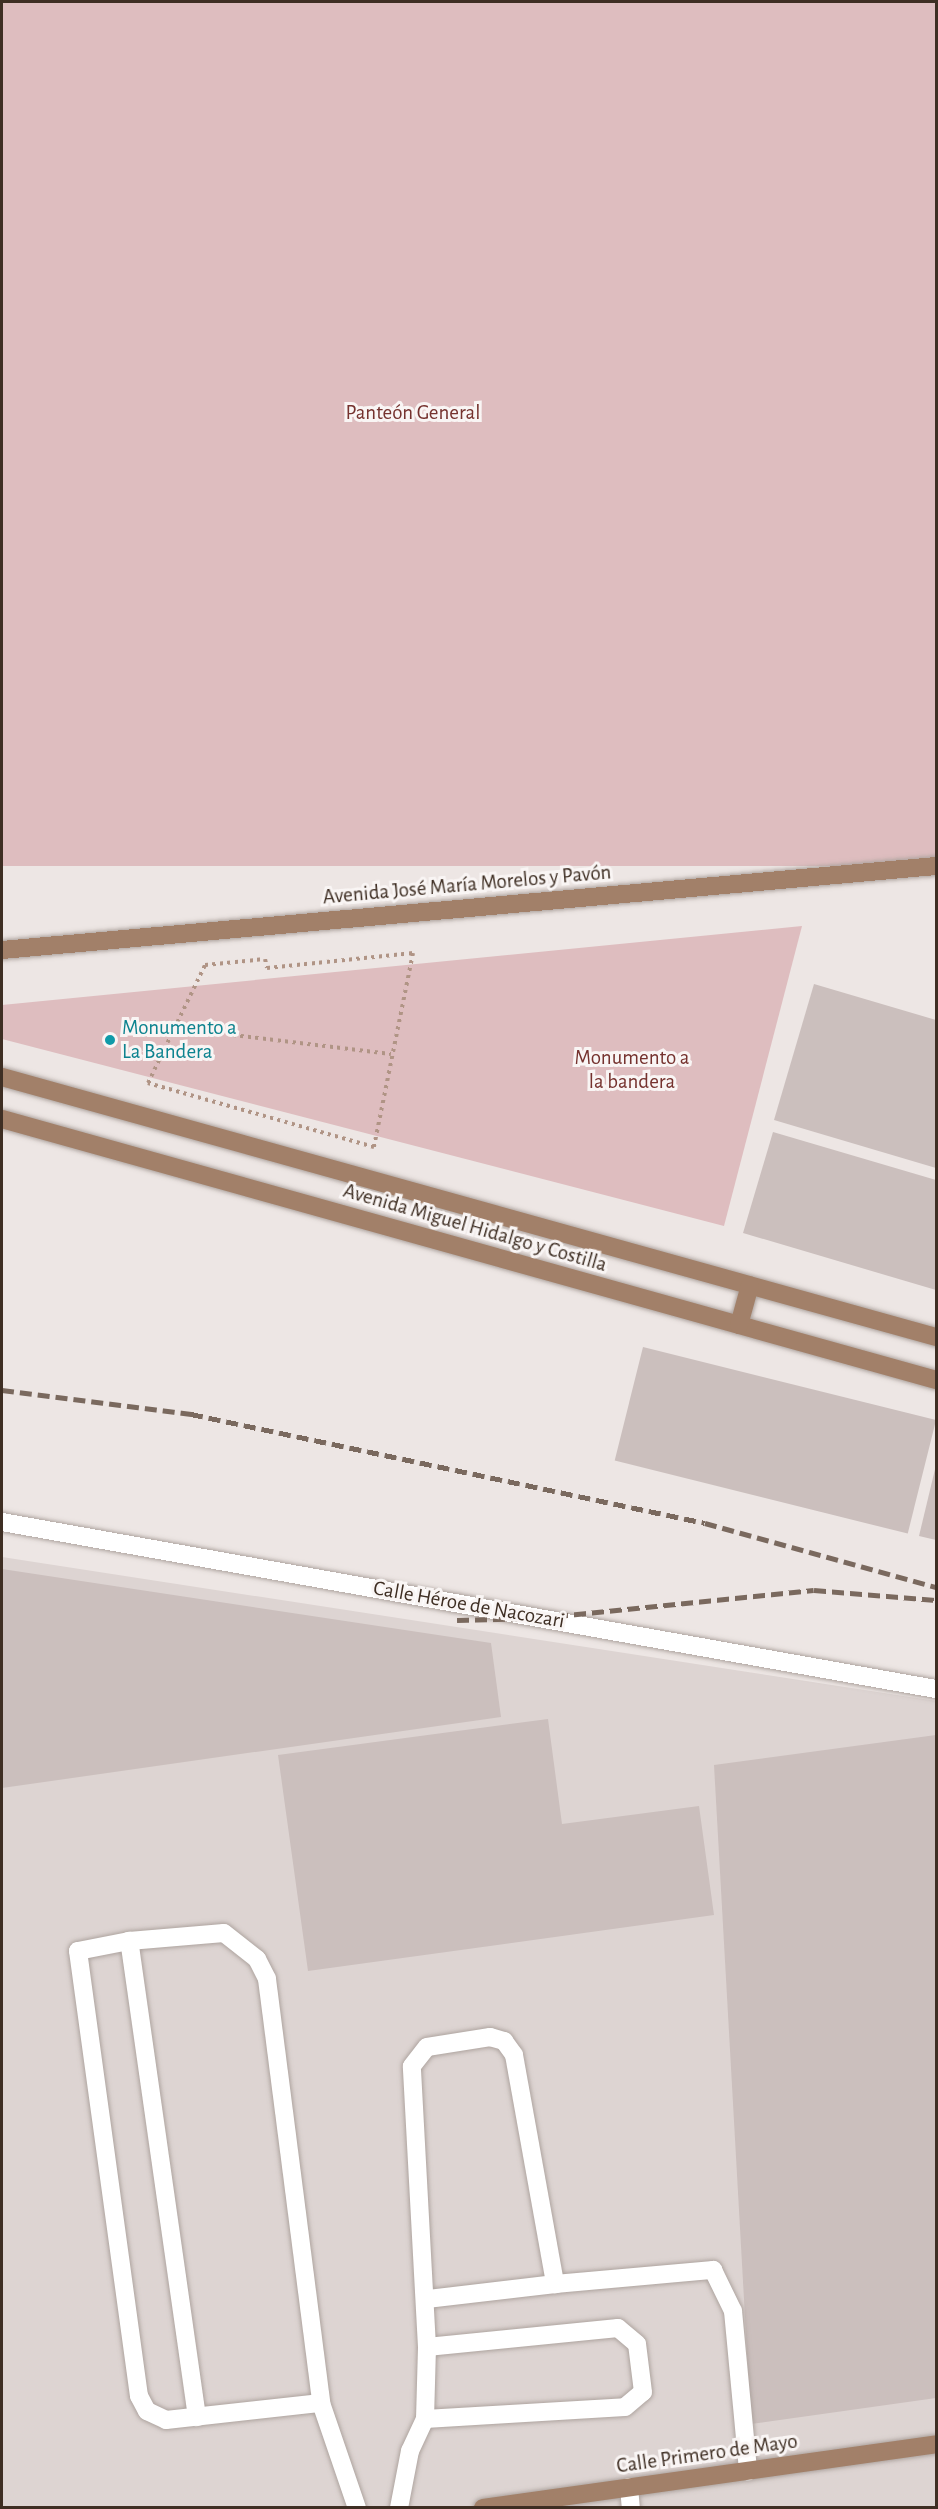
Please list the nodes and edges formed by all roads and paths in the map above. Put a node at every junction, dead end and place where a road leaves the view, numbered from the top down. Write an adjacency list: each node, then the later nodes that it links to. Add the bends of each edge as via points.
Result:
1 (936, 866): 2 (main road, Avenida José María Morelos y Pavón)
2 (2, 950)
3 (234, 1035): 4 (path)
4 (392, 1054): 4 (path, via 413,953 267,968 265,959 205,964 148,1083 374,1148)
5 (2, 1077): 7 (main road, Avenida Miguel Hidalgo y Costilla)
6 (2, 1119): 8 (main road, Avenida Miguel Hidalgo y Costilla)
7 (750, 1285): 8 (main road); 9 (main road, Avenida Miguel Hidalgo y Costilla)
8 (739, 1325): 10 (main road, Avenida Miguel Hidalgo y Costilla)
9 (936, 1337)
10 (936, 1380)
11 (2, 1522): 12 (street, Calle Héroe de Nacozari)
12 (936, 1689)
13 (129, 1941): 17 (street, via 224,1934 257,1959 267,1979); 18 (street); 18 (street, via 78,1951 139,2396 156,2417)
14 (555, 2284): 15 (street); 15 (street, via 514,2055 504,2040 490,2037 427,2048 412,2066); 21 (street, via 713,2270 733,2311)
15 (428, 2299): 16 (street)
16 (427, 2348): 19 (street); 19 (street, via 618,2328 637,2344 643,2392 625,2407)
17 (321, 2403): 18 (street); 23 (street)
18 (197, 2417)
19 (425, 2419): 24 (street, via 410,2451)
20 (936, 2444): 21 (main road, Calle Primero de Mayo)
21 (748, 2471): 22 (main road, Calle Primero de Mayo)
22 (629, 2487): 25 (main road, Calle Primero de Mayo); 26 (street)
23 (357, 2508)
24 (399, 2508)
25 (483, 2508)
26 (631, 2508)

